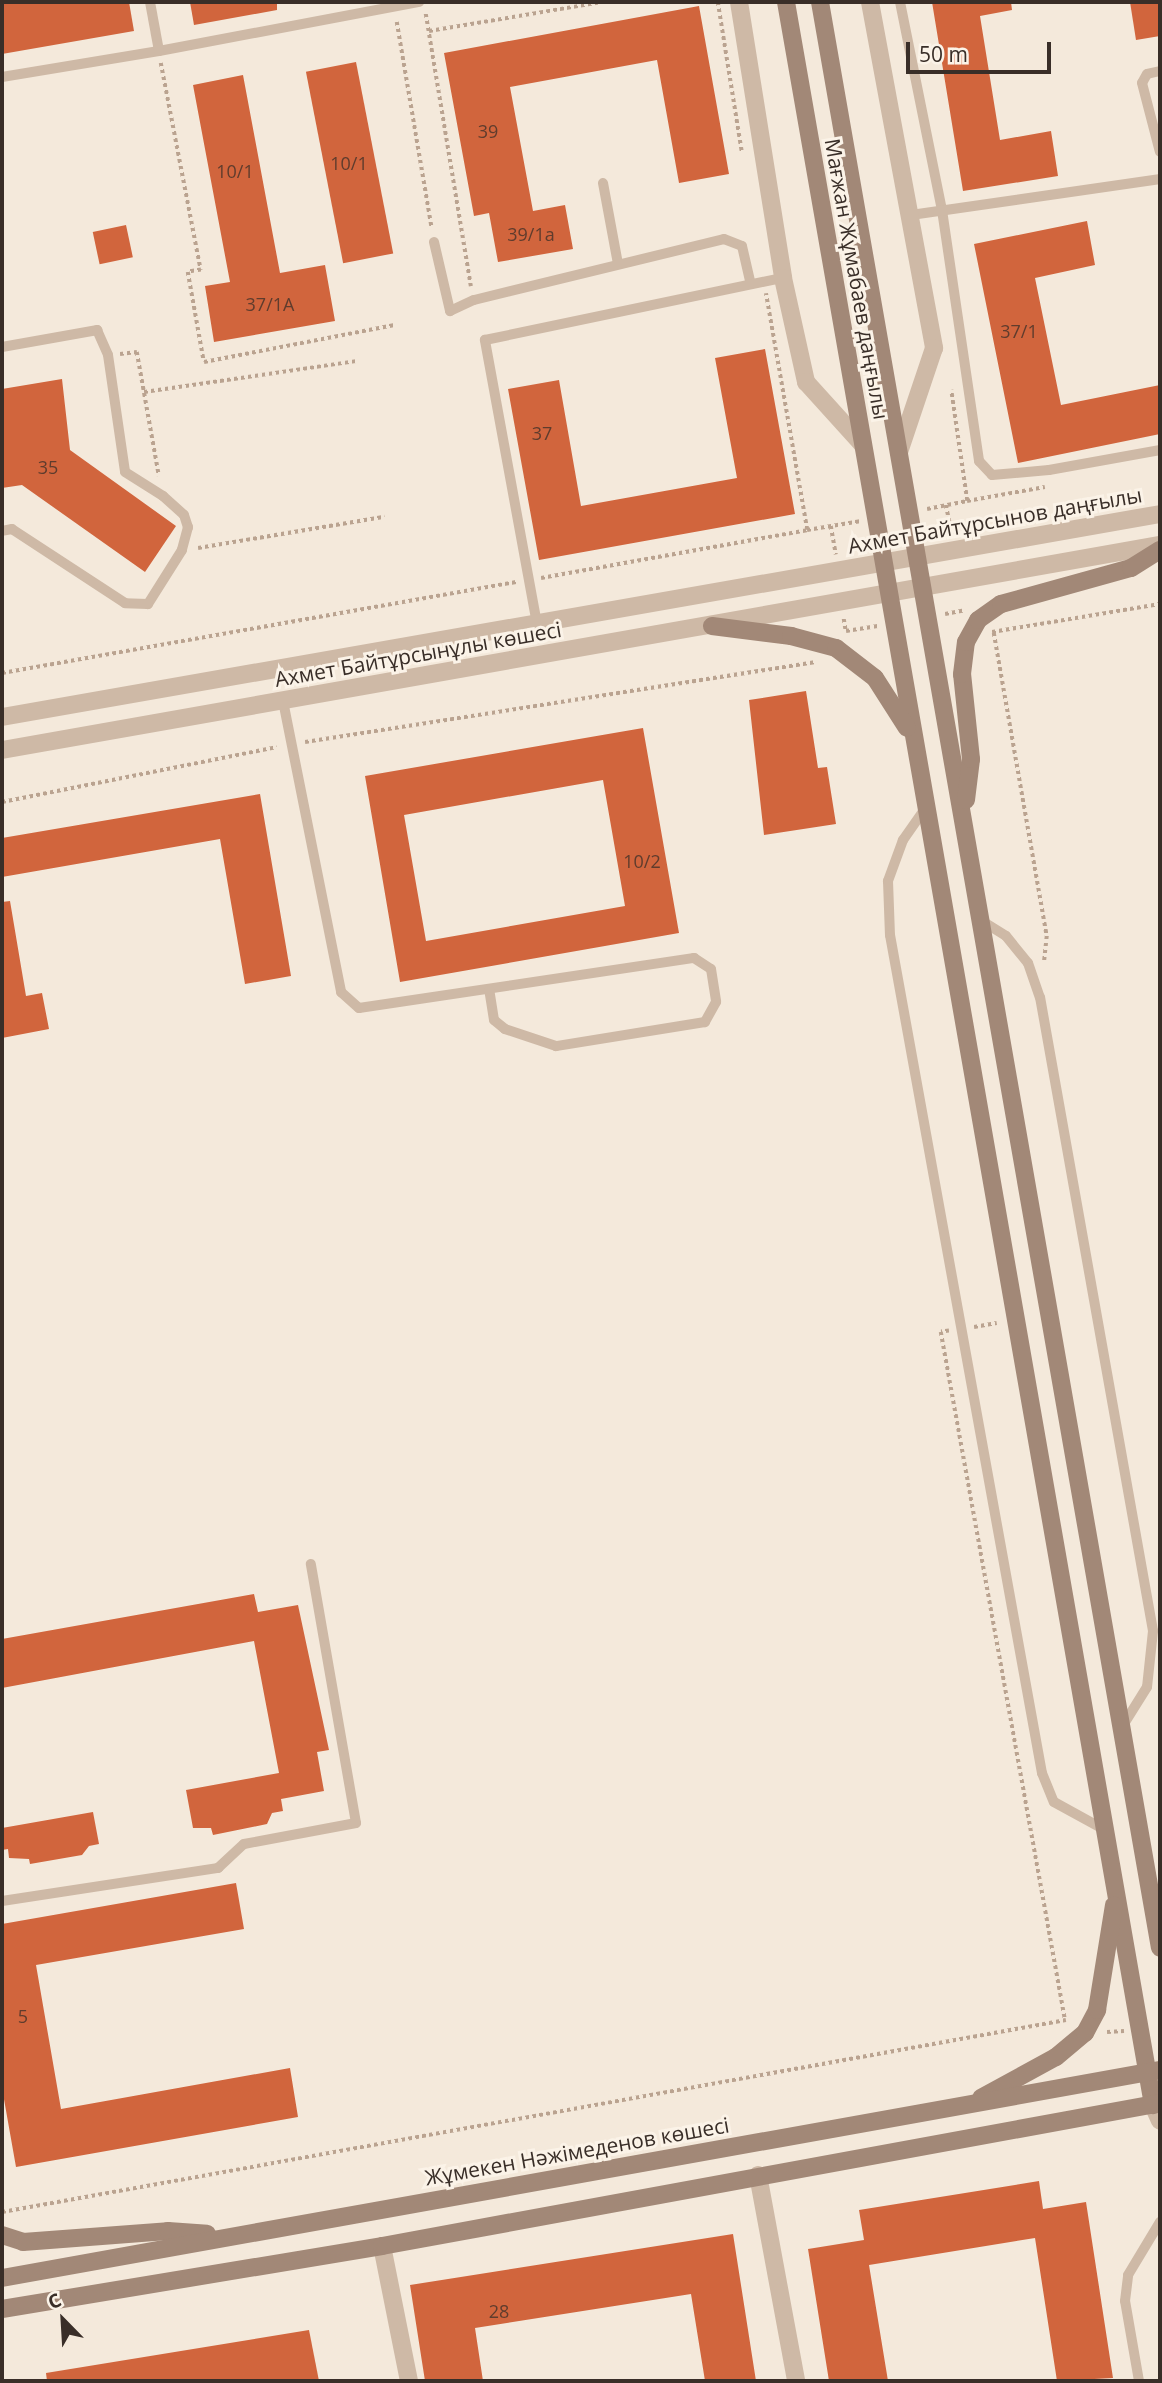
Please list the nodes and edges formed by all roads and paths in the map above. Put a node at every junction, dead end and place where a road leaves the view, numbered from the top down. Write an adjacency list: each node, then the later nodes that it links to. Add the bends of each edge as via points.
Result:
1 (149, 2): 14 (lane)
2 (412, 2): 3 (lane); 12 (lane)
3 (419, 2)
4 (424, 2): 13 (path)
5 (601, 2): 13 (path)
6 (718, 2): 19 (path)
7 (739, 2): 26 (street)
8 (786, 2): 35 (main road, Мағжан Жұмабаев даңғылы)
9 (820, 2): 37 (main road, Мағжан Жұмабаев даңғылы)
10 (870, 2): 23 (street)
11 (900, 2): 22 (lane)
12 (394, 6): 14 (lane); 24 (path)
13 (429, 30): 29 (path)
14 (159, 51): 16 (lane); 30 (path, via 201,271 188,272 204,362)
15 (1160, 71): 17 (lane, via 1147,74 1142,83)
16 (2, 77)
17 (1156, 118): 18 (lane)
18 (1160, 152)
19 (744, 161)
20 (1160, 179): 22 (lane)
21 (604, 183): 25 (lane)
22 (942, 209): 23 (lane); 36 (lane, via 979,461 992,475)
23 (911, 215): 37 (street, via 934,348)
24 (434, 242): 29 (lane, via 450,311)
25 (618, 264): 28 (lane, via 724,239 742,246); 29 (lane)
26 (783, 278): 27 (lane); 35 (street, via 806,382)
27 (763, 281): 28 (lane); 44 (path)
28 (751, 284): 53 (lane, via 485,340)
29 (474, 300)
30 (394, 325)
31 (2, 346): 32 (lane, via 97,330)
32 (108, 355): 34 (path, via 137,352); 38 (lane, via 125,472)
33 (356, 361): 34 (path)
34 (144, 392): 38 (path)
35 (863, 445): 42 (main road, Мағжан Жұмабаев даңғылы)
36 (1160, 450)
37 (900, 452): 50 (main road, Мағжан Жұмабаев даңғылы)
38 (163, 496): 47 (lane, via 184,515 188,527)
39 (947, 505): 48 (path)
40 (1160, 514): 48 (street, Ахмет Байтұрсынов даңғылы)
41 (384, 517): 47 (path)
42 (874, 519): 43 (path); 51 (main road, Мағжан Жұмабаев даңғылы)
43 (831, 526): 44 (path); 52 (path)
44 (807, 530): 53 (path)
45 (2, 531): 47 (lane, via 12,529 125,603 148,604)
46 (1160, 544): 54 (street)
47 (183, 550)
48 (956, 551): 50 (street, Ахмет Байтұрсынов даңғылы)
49 (1160, 551): 59 (main road, via 1131,568 1000,604)
50 (919, 558): 51 (street, Ахмет Байтұрсынов даңғылы); 55 (main road, Мағжан Жұмабаев даңғылы)
51 (881, 565): 52 (street, Ахмет Байтұрсынов даңғылы); 56 (main road, Мағжан Жұмабаев даңғылы)
52 (839, 572): 60 (street, Ахмет Байтұрсынұлы көшесі)
53 (528, 580): 60 (lane); 66 (path)
54 (961, 580): 55 (street); 59 (path, via 965,610)
55 (923, 587): 56 (street); 74 (main road, Мағжан Жұмабаев даңғылы)
56 (886, 595): 57 (street); 61 (main road, Мағжан Жұмабаев даңғылы)
57 (843, 603): 62 (street, Ахмет Байтұрсынұлы көшесі); 63 (path)
58 (1160, 604): 64 (path)
59 (978, 620): 64 (path); 74 (main road, via 966,642 962,674 971,759)
60 (537, 624): 68 (street, Ахмет Байтұрсынұлы көшесі)
61 (891, 624): 63 (path); 69 (main road, Мағжан Жұмабаев даңғылы)
62 (712, 625): 65 (main road, via 791,636); 67 (street, Ахмет Байтұрсынұлы көшесі)
63 (846, 631): 65 (path)
64 (994, 634): 77 (path, via 1047,936)
65 (836, 648): 69 (main road, via 875,678); 70 (path, via 816,662)
66 (2, 673)
67 (283, 701): 70 (lane); 71 (street, Ахмет Байтұрсынұлы көшесі)
68 (2, 717)
69 (911, 734): 73 (main road, Мағжан Жұмабаев даңғылы)
70 (291, 744): 72 (path); 76 (lane, via 341,992 359,1008)
71 (2, 750)
72 (2, 802)
73 (924, 810): 80 (main road, Мағжан Жұмабаев даңғылы); 80 (lane, via 903,840 888,881 890,935 1042,1773 1054,1802)
74 (964, 818): 75 (main road, Мағжан Жұмабаев даңғылы)
75 (982, 921): 77 (lane, via 1006,936 1028,963); 79 (main road, Мағжан Жұмабаев даңғылы)
76 (489, 990): 76 (lane, via 694,958 711,969 716,1002 705,1023 556,1046 505,1029 494,1020)
77 (1040, 997): 79 (lane, via 1153,1631 1147,1687)
78 (311, 1564): 82 (lane, via 356,1823 244,1844 218,1868)
79 (1122, 1727): 83 (main road, Мағжан Жұмабаев даңғылы)
80 (1105, 1830): 81 (main road, Мағжан Жұмабаев даңғылы)
81 (1116, 1895): 86 (main road, Мағжан Жұмабаев даңғылы); 87 (main road, via 1097,2010 1085,2033 1056,2057)
82 (2, 1901)
83 (1157, 1920): 84 (main road, Мағжан Жұмабаев даңғылы)
84 (1160, 1948)
85 (1066, 2020): 90 (path)
86 (1154, 2072): 87 (main road, Жұмекен Нәжімеденов көшесі); 88 (main road, Мағжан Жұмабаев даңғылы)
87 (970, 2105): 93 (main road, Жұмекен Нәжімеденов көшесі)
88 (1158, 2110): 89 (main road)
89 (758, 2175): 94 (main road); 98 (street)
90 (2, 2211)
91 (1160, 2222): 99 (lane, via 1128,2275 1125,2301)
92 (2, 2235): 93 (main road, via 23,2242 168,2231)
93 (224, 2236): 95 (main road, Жұмекен Нәжімеденов көшесі)
94 (382, 2246): 96 (main road); 97 (street)
95 (2, 2278)
96 (2, 2309)
97 (409, 2381)
98 (796, 2381)
99 (1139, 2381)

